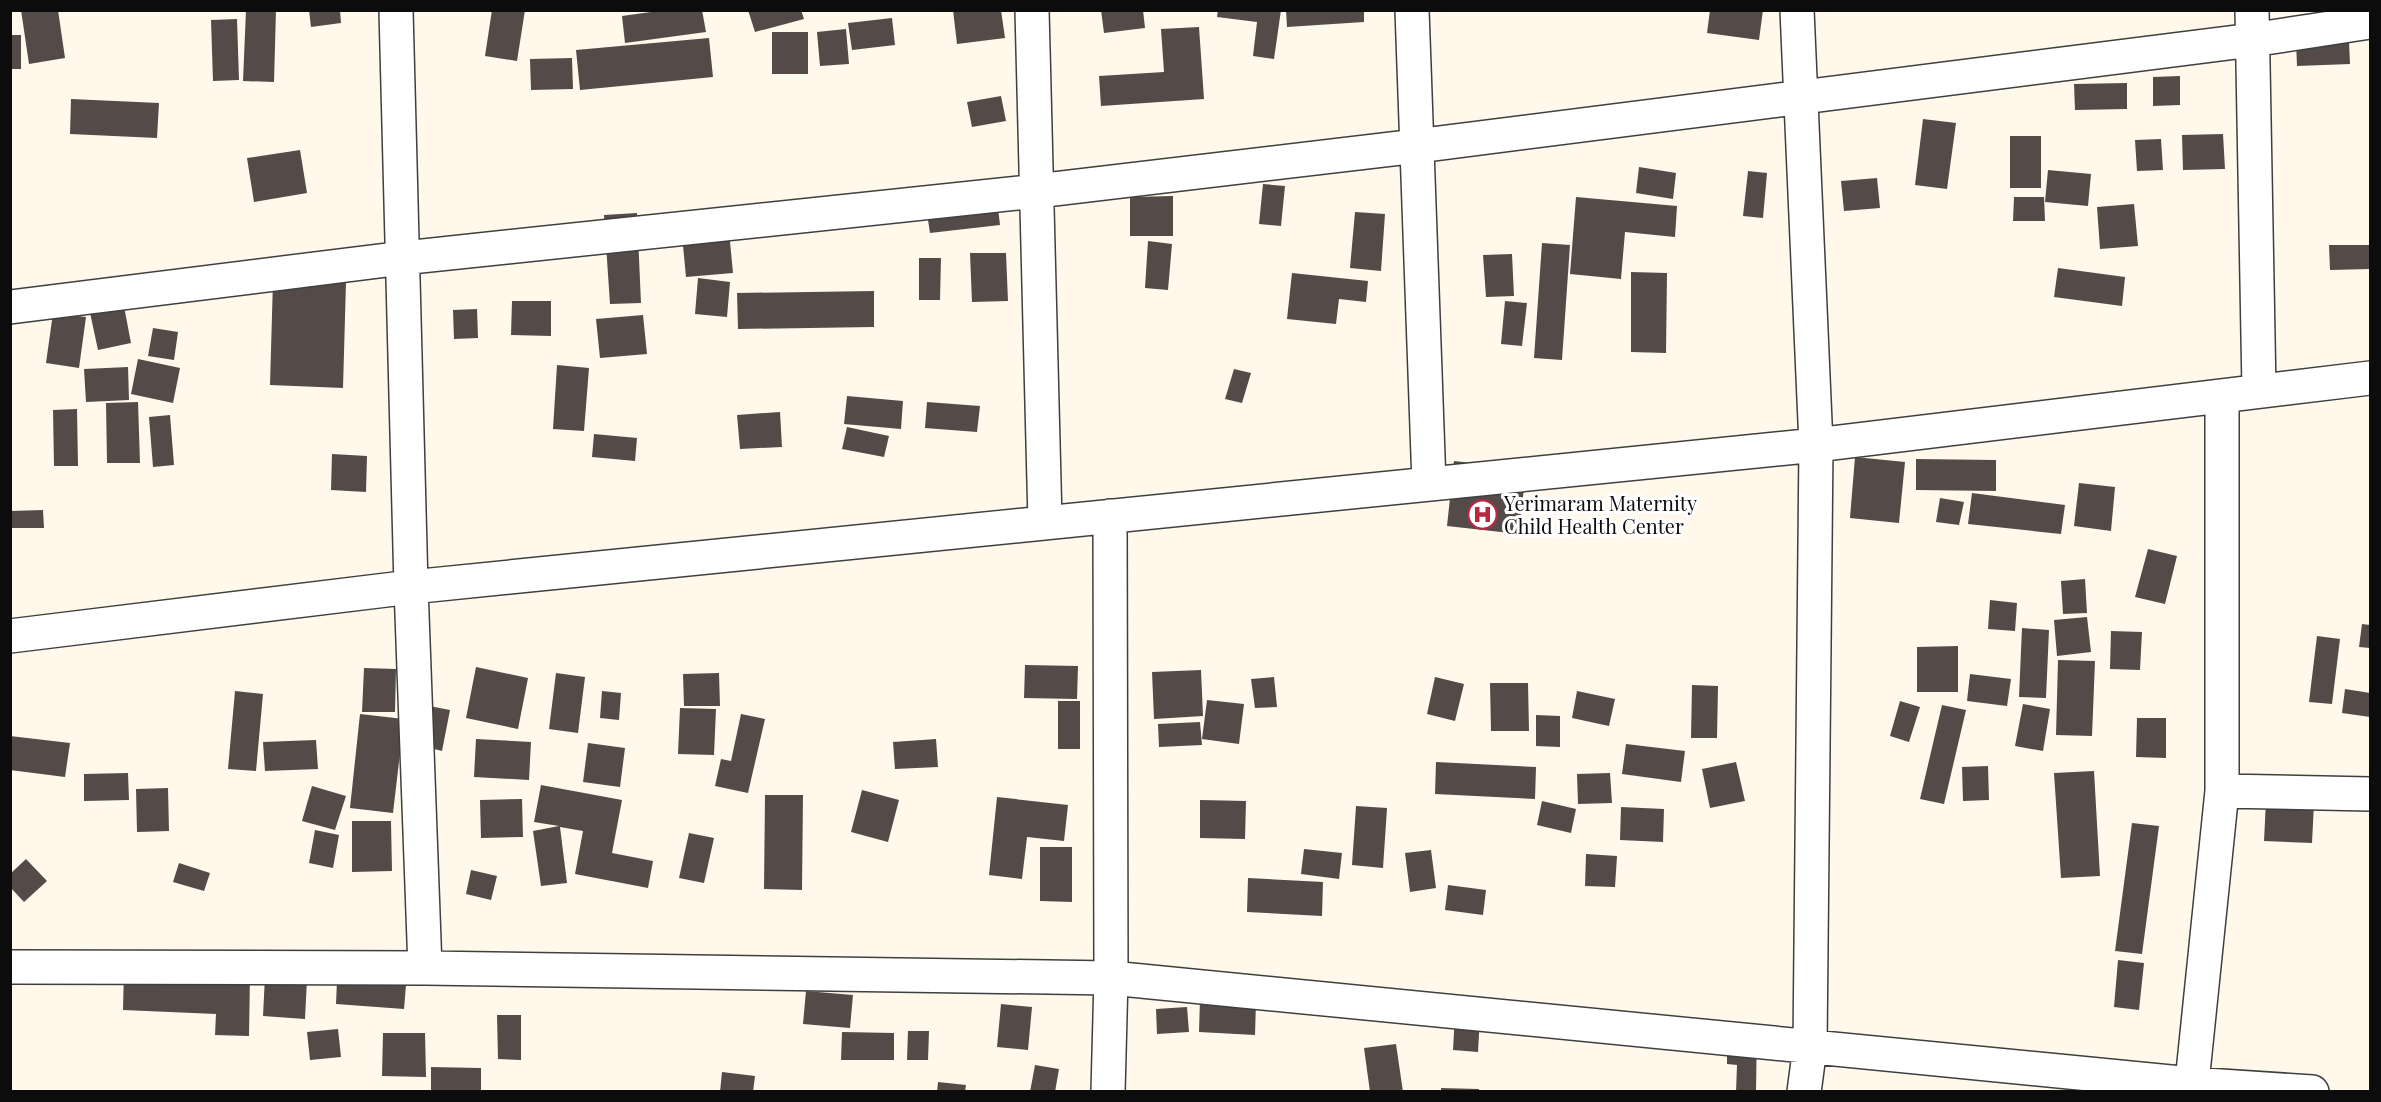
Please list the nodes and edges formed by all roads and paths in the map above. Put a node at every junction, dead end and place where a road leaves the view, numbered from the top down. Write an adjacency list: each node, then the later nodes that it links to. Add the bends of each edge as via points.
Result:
1 (396, 10): 10 (street)
2 (1032, 10): 9 (street)
3 (1412, 10): 8 (street)
4 (1797, 10): 7 (street)
5 (2370, 22): 6 (street)
6 (2252, 25): 7 (street); 13 (street)
7 (1801, 98): 8 (street); 15 (street)
8 (1417, 146): 9 (street); 16 (street)
9 (1037, 191): 10 (street); 18 (street)
10 (403, 258): 11 (street); 19 (street)
11 (10, 307)
12 (2370, 378): 13 (street)
13 (2259, 392): 14 (street)
14 (2222, 396): 15 (street); 21 (street)
15 (1816, 445): 16 (street); 26 (street)
16 (1429, 484): 17 (street)
17 (1110, 516): 18 (street); 25 (street)
18 (1045, 522): 19 (street)
19 (411, 587): 20 (street); 24 (street)
20 (10, 636)
21 (2222, 792): 22 (street); 27 (street)
22 (2370, 794)
23 (10, 967): 24 (street)
24 (425, 968): 25 (street)
25 (1111, 978): 26 (street); 28 (street)
26 (1810, 1047): 27 (street); 29 (street)
27 (2191, 1088): 30 (street)
28 (1108, 1092)
29 (1804, 1092)
30 (2312, 1092)

